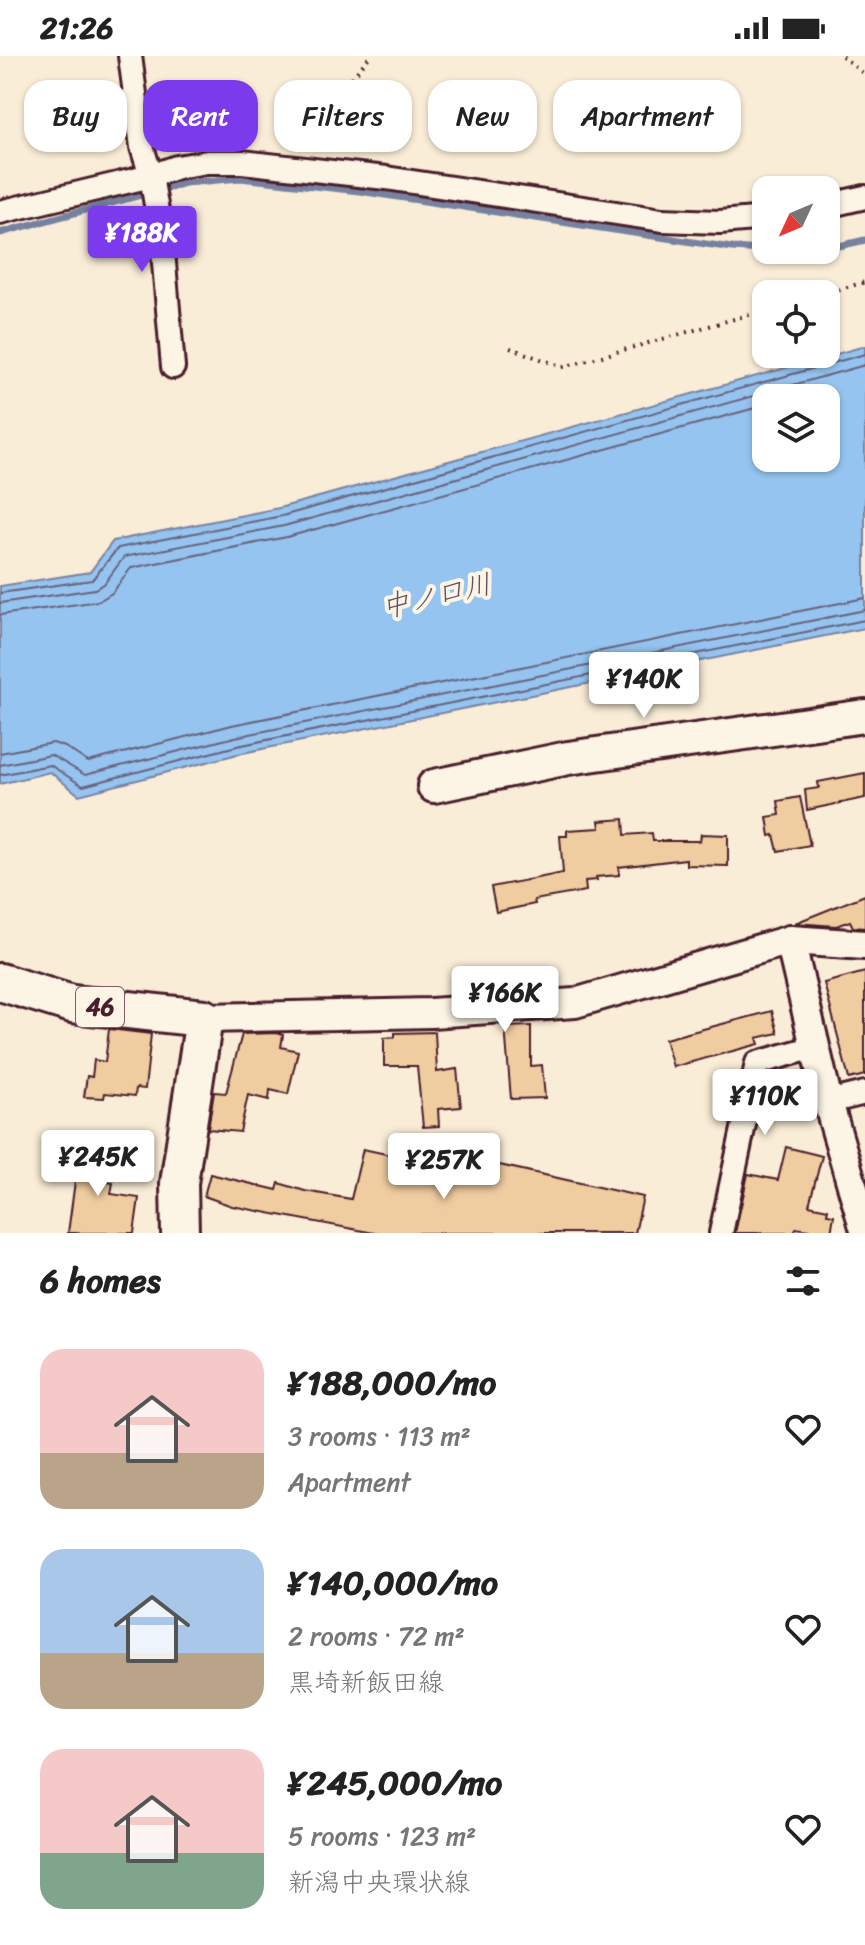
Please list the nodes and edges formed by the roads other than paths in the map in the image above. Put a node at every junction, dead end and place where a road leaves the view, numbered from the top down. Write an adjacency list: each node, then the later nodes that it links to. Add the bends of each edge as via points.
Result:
1 (130, 56): 2 (street)
2 (151, 176): 5 (street); 6 (street, via 207,162 286,165 662,220); 7 (street)
3 (865, 197): 4 (street)
4 (840, 203)
5 (0, 212)
6 (752, 219)
7 (173, 367)
8 (865, 716): 9 (main road, via 568,758)
9 (434, 786)
10 (790, 940): 11 (street); 13 (street, via 575,1003 431,1013); 14 (street)
11 (865, 945)
12 (0, 982): 13 (main road, 46, via 72,1004)
13 (204, 1018): 18 (main road, via 179,1183)
14 (815, 1047): 16 (street); 19 (street, via 757,1063)
15 (865, 1093): 16 (street)
16 (828, 1102): 17 (street)
17 (865, 1230)
18 (180, 1233)
19 (721, 1233)

